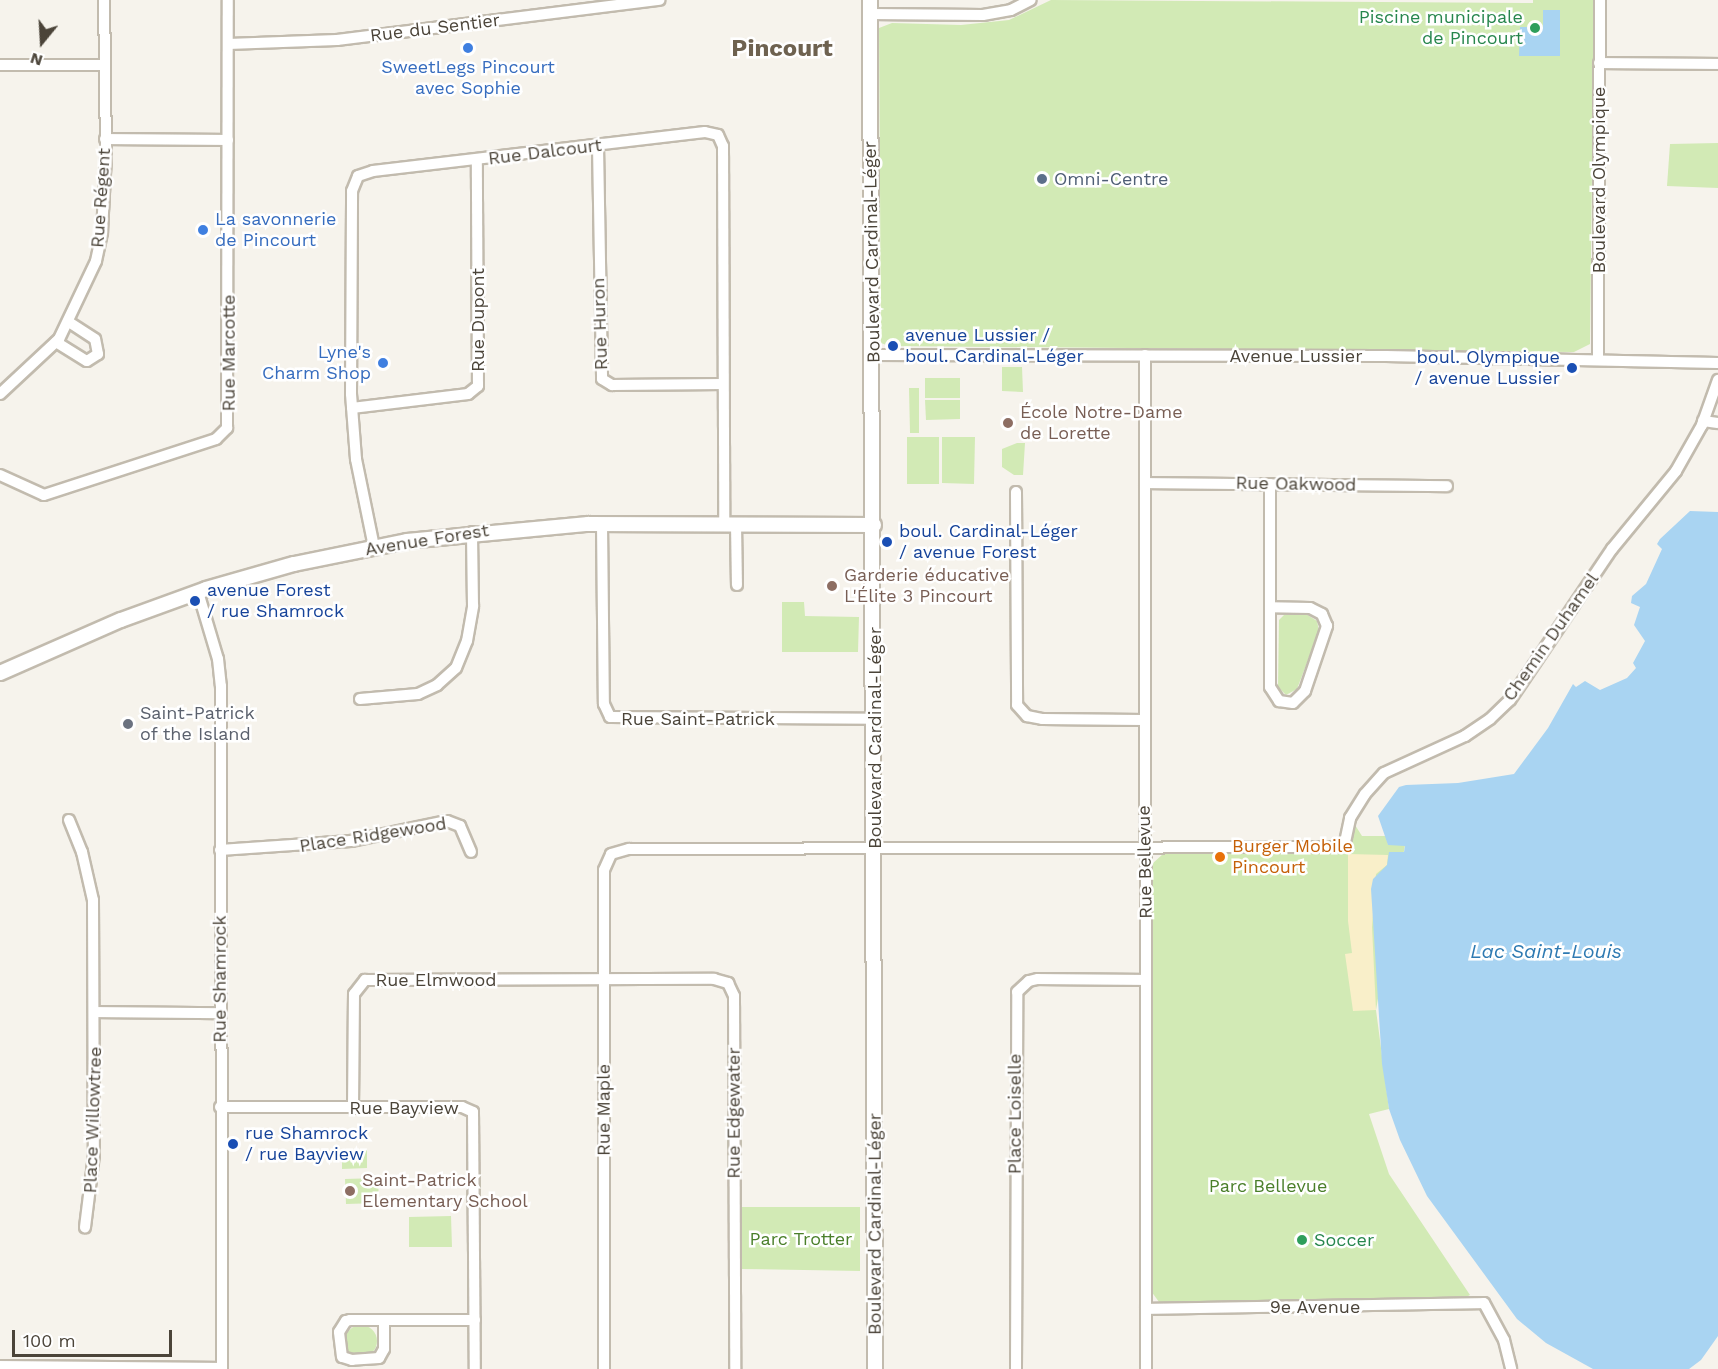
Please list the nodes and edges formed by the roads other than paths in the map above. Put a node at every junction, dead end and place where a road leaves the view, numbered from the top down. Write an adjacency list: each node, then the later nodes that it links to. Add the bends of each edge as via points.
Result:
1 (104, 0): 12 (street, Rue Régent)
2 (228, 0): 8 (street, Rue Marcotte)
3 (660, 0): 6 (street, Rue du Sentier)
4 (1031, 0): 7 (street, via 1011,10 983,15)
5 (1600, 0): 9 (street, Boulevard Olympique)
6 (641, 1): 8 (street, Rue du Sentier, via 337,40)
7 (870, 7): 19 (street, Boulevard Cardinal-Léger)
8 (228, 44): 14 (street, Rue Marcotte)
9 (1599, 63): 10 (street); 21 (street, Boulevard Olympique)
10 (1718, 64)
11 (0, 65): 12 (street)
12 (105, 65): 13 (street, Rue Régent)
13 (105, 139): 14 (street); 17 (street, Rue Régent, via 100,246)
14 (228, 140): 29 (street, Rue Marcotte, via 229,419 225,432 216,439 44,495)
15 (598, 146): 16 (street, Rue Dalcourt); 24 (street, Rue Huron, via 602,379 612,385); 24 (street, Rue Dalcourt, via 705,132 722,140)
16 (477, 160): 26 (street, Rue Dalcourt, via 373,171 354,181); 26 (street, Rue Dupont, via 478,386 468,394)
17 (69, 322): 18 (street, Rue Régent); 18 (street, via 98,342 96,358 82,360)
18 (56, 342): 25 (street, Rue Régent)
19 (874, 355): 20 (street, Avenue Lussier); 36 (street, Boulevard Cardinal-Léger)
20 (1145, 355): 21 (street, Avenue Lussier); 30 (street, Rue Bellevue)
21 (1598, 359): 22 (street, Avenue Lussier)
22 (1718, 363)
23 (1718, 381): 27 (street, Chemin Duhamel)
24 (723, 384): 35 (street, Rue Dalcourt)
25 (0, 394)
26 (352, 408): 38 (street, Rue Dalcourt, via 356,459)
27 (1703, 421): 28 (street); 47 (street, Chemin Duhamel, via 1676,471 1612,549 1510,700 1465,736 1384,773 1350,818 1344,847)
28 (1718, 423)
29 (0, 475)
30 (1145, 483): 31 (street, Rue Oakwood); 45 (street, Rue Bellevue)
31 (1270, 484): 32 (street, Rue Oakwood); 41 (street)
32 (1446, 486)
33 (1016, 492): 45 (street, via 1017,705 1034,718)
34 (602, 524): 35 (street, Avenue Forest); 37 (street, Avenue Forest); 44 (street, Rue Saint-Patrick, via 604,704 610,717)
35 (730, 524): 36 (street, Avenue Forest); 39 (street, Rue Dalcourt)
36 (874, 525): 44 (street, Boulevard Cardinal-Léger)
37 (472, 532): 38 (street, Avenue Forest); 43 (street, via 473,606 467,641 456,668 437,685 418,694)
38 (374, 547): 40 (street, Avenue Forest, via 273,569)
39 (737, 585)
40 (198, 592): 42 (street, Avenue Forest, via 101,628); 49 (street, Rue Shamrock, via 218,659 221,686)
41 (1271, 607): 41 (street, via 1270,687 1279,701 1293,703 1305,691 1327,626 1322,614 1310,608)
42 (0, 673)
43 (360, 699)
44 (875, 719): 48 (street, Boulevard Cardinal-Léger)
45 (1144, 720): 47 (street, Rue Bellevue)
46 (69, 820): 53 (street, Place Willowtree, via 82,852 93,900)
47 (1144, 847): 48 (street); 52 (street, Rue Bellevue)
48 (875, 849): 51 (street, Rue Maple, via 629,849 611,854 604,870); 66 (street, Boulevard Cardinal-Léger)
49 (220, 850): 50 (street, Place Ridgewood, via 351,841 447,820 460,826); 54 (street, Rue Shamrock)
50 (471, 852)
51 (604, 980): 56 (street, Rue Elmwood, via 365,980 354,994); 64 (street, Rue Maple); 65 (street, Rue Edgewater, via 714,979 728,983 732,989)
52 (1146, 980): 58 (street, Rue Bellevue); 67 (street, Place Loiselle, via 1038,979 1017,992)
53 (95, 1012): 54 (street); 57 (street, Place Willowtree, via 94,1155)
54 (220, 1013): 55 (street, Rue Shamrock)
55 (220, 1107): 56 (street, Rue Bayview); 62 (street, Rue Shamrock)
56 (353, 1108): 59 (street, Rue Bayview, via 462,1107 473,1112)
57 (85, 1227)
58 (1146, 1309): 68 (street, Rue Bellevue); 69 (street, 9e Avenue, via 1484,1303 1504,1340)
59 (475, 1320): 60 (street); 63 (street, Rue Bayview)
60 (384, 1321): 60 (street, via 342,1323 342,1357 379,1358 384,1349)
61 (0, 1366): 62 (street)
62 (222, 1368)
63 (475, 1369)
64 (604, 1369)
65 (735, 1369)
66 (875, 1369)
67 (1016, 1369)
68 (1146, 1369)
69 (1511, 1369)

